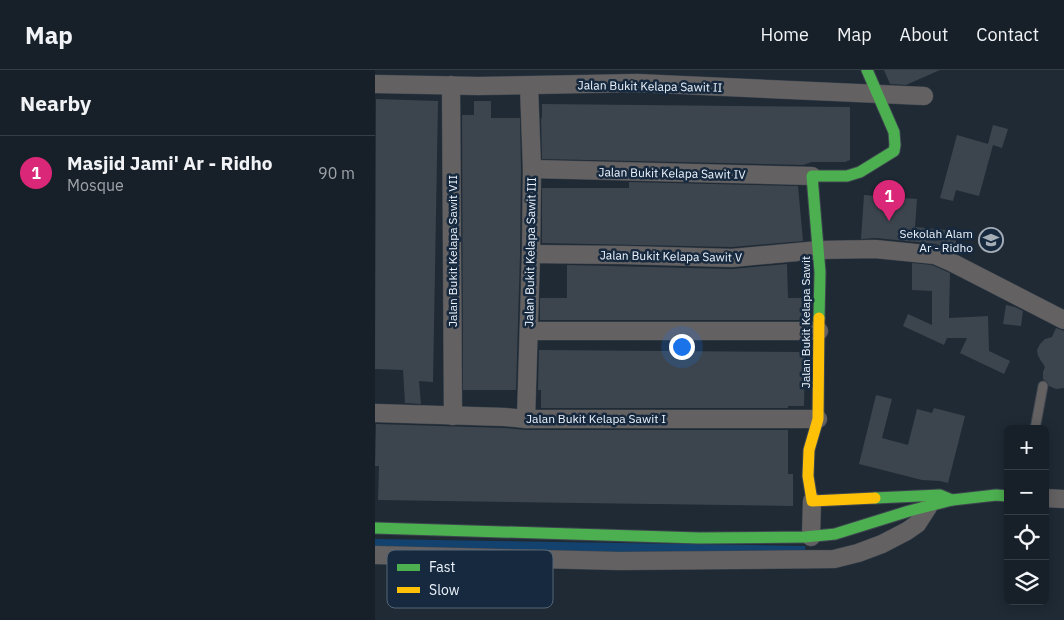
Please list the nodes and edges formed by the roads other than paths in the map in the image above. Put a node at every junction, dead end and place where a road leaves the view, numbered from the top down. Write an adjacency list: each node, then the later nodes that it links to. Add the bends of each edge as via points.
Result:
1 (867, 70): 5 (street)
2 (375, 84): 3 (street, Jalan Bukit Kelapa Sawit II)
3 (451, 85): 4 (street, Jalan Bukit Kelapa Sawit II); 16 (street, Jalan Bukit Kelapa Sawit VII)
4 (529, 86): 5 (street, Jalan Bukit Kelapa Sawit II, via 637,83); 7 (street, Jalan Bukit Kelapa Sawit III)
5 (877, 94): 6 (street, Jalan Bukit Kelapa Sawit II); 8 (street, via 894,132 894,152 847,176)
6 (925, 96)
7 (532, 169): 8 (street, Jalan Bukit Kelapa Sawit IV); 10 (street, Jalan Bukit Kelapa Sawit III)
8 (812, 176): 9 (street, Jalan Bukit Kelapa Sawit)
9 (819, 250): 10 (street, Jalan Bukit Kelapa Sawit V, via 732,258); 11 (street, Jalan Bukit Kelapa Sawit V, via 875,249 935,255); 13 (street, Jalan Bukit Kelapa Sawit)
10 (531, 254): 12 (street, Jalan Bukit Kelapa Sawit III)
11 (1064, 320)
12 (529, 331): 13 (street); 18 (street, Jalan Bukit Kelapa Sawit III)
13 (819, 331): 17 (street, Jalan Bukit Kelapa Sawit)
14 (1043, 386): 19 (lane)
15 (375, 413): 16 (street, Jalan Bukit Kelapa Sawit I)
16 (453, 416): 18 (street, Jalan Bukit Kelapa Sawit I)
17 (818, 418): 18 (street, Jalan Bukit Kelapa Sawit I); 24 (street, Jalan Bukit Kelapa Sawit, via 809,450)
18 (527, 419)
19 (1036, 425)
20 (1004, 496): 23 (street)
21 (1049, 498): 22 (street)
22 (1064, 499)
23 (953, 500): 24 (street, via 922,494); 25 (street)
24 (811, 501): 27 (street)
25 (928, 507): 27 (street, via 835,534); 28 (street, via 917,524 907,531 882,544 834,559)
26 (375, 528): 27 (street, via 717,538)
27 (811, 537)
28 (553, 560)

